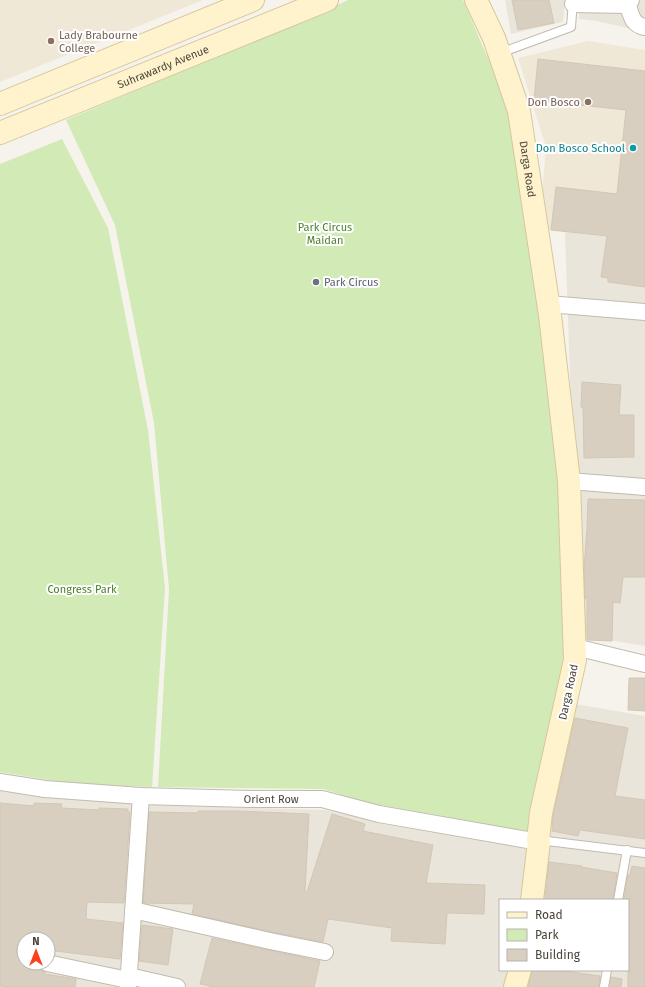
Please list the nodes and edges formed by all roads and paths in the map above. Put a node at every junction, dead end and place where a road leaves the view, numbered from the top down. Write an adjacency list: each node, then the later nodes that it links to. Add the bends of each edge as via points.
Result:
1 (253, 0): 9 (main road)
2 (327, 0): 10 (main road, Suhrawardy Avenue)
3 (476, 0): 8 (main road, Darga Road)
4 (490, 0): 8 (main road, Darga Road)
5 (573, 2): 6 (street); 8 (lane, via 571,27)
6 (629, 2): 7 (street, via 631,17)
7 (645, 27)
8 (497, 46): 11 (main road, Darga Road, via 519,111)
9 (0, 104)
10 (0, 133)
11 (548, 304): 12 (street); 13 (main road, Darga Road)
12 (645, 312)
13 (568, 481): 14 (street); 15 (main road, Darga Road)
14 (645, 487)
15 (575, 647): 16 (street); 19 (main road, Darga Road, via 575,660 541,813)
16 (645, 664)
17 (0, 782): 18 (street, Orient Row, via 45,790)
18 (141, 796): 19 (street, Orient Row, via 322,799 379,814); 24 (street)
19 (538, 841): 20 (lane); 22 (main road, Darga Road)
20 (627, 850): 21 (lane); 23 (lane)
21 (645, 853)
22 (532, 899)
23 (618, 899)
24 (133, 910): 25 (street); 29 (street)
25 (325, 952)
26 (56, 965): 29 (street)
27 (520, 971): 31 (main road)
28 (607, 971): 32 (lane)
29 (128, 981): 30 (street)
30 (177, 987)
31 (515, 987)
32 (604, 987)

